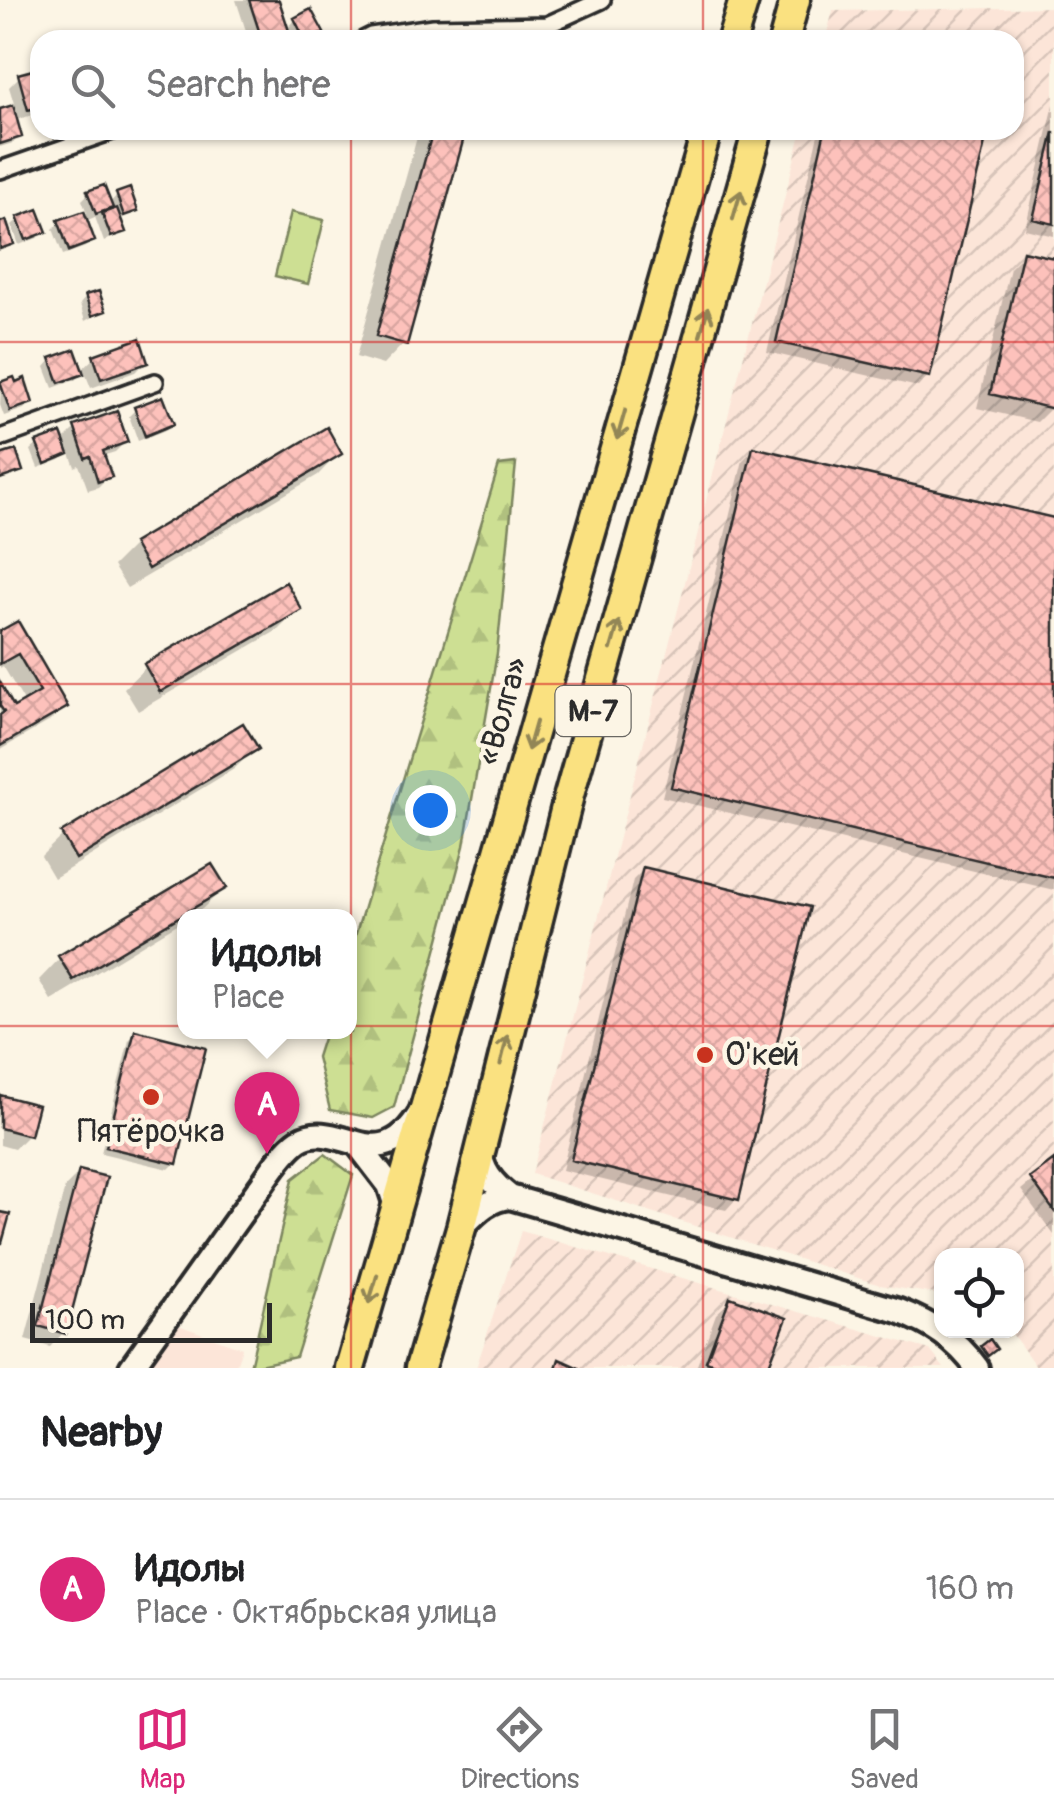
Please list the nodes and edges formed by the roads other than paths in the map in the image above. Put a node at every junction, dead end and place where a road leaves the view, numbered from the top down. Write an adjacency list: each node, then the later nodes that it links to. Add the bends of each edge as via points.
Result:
1 (573, 0): 5 (street)
2 (602, 0): 5 (street)
3 (744, 0): 7 (highway)
4 (795, 0): 8 (highway)
5 (547, 25): 6 (street)
6 (412, 30)
7 (735, 30)
8 (787, 30)
9 (86, 140): 12 (street)
10 (703, 140): 15 (highway, «Волга» / М-7, one-way to 15)
11 (755, 140): 16 (highway, М-7, one-way to 11, via 569,795)
12 (0, 170)
13 (155, 382): 14 (street)
14 (0, 438)
15 (426, 1104): 17 (street, via 394,1140); 19 (highway, «Волга» / М-7)
16 (480, 1145): 18 (street, via 488,1175); 20 (highway, М-7)
17 (359, 1146): 19 (street, via 389,1185); 21 (street, via 321,1134 299,1140)
18 (510, 1198): 20 (street, via 497,1198); 24 (street, via 899,1312 956,1342)
19 (397, 1210): 22 (highway, «Волга» / М-7, one-way to 22)
20 (461, 1228): 23 (highway, М-7)
21 (130, 1368)
22 (350, 1368)
23 (420, 1368)
24 (977, 1368)

